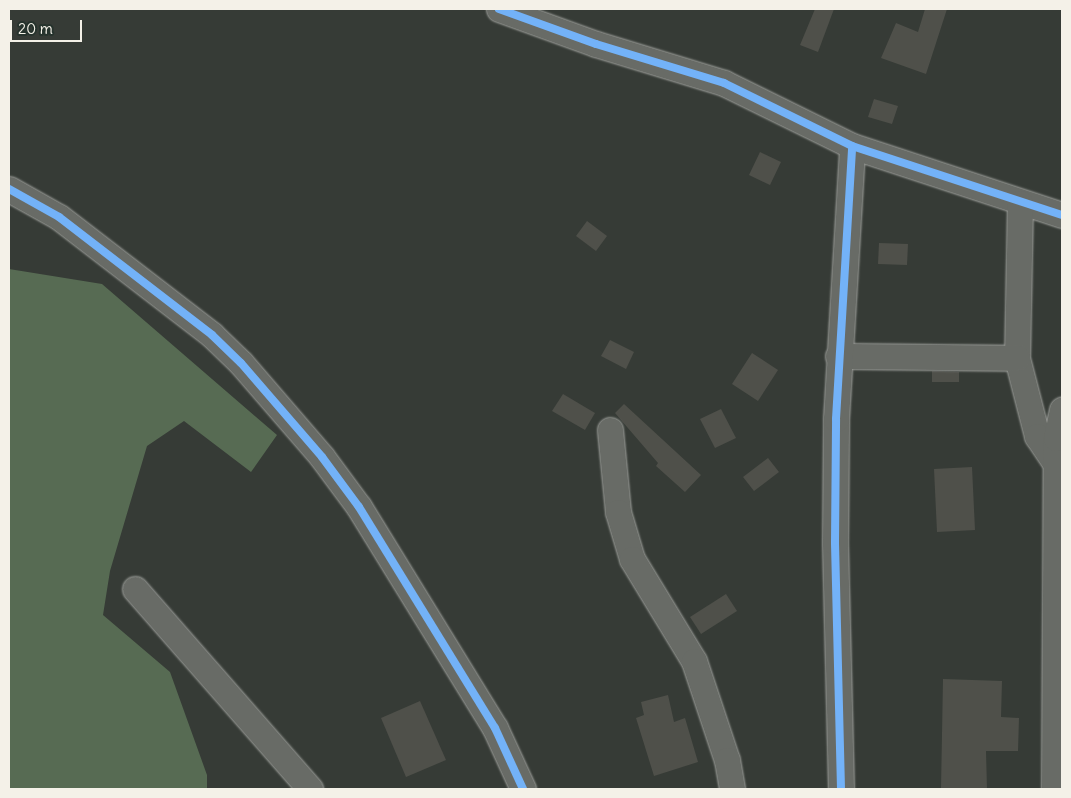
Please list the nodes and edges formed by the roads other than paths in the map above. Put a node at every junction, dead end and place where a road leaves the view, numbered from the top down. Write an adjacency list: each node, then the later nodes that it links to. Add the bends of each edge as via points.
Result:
1 (499, 9): 2 (street, via 596,44 724,83)
2 (852, 146): 4 (street); 6 (street)
3 (9, 189): 13 (street, via 59,217 212,335 322,457 359,507 495,728)
4 (1020, 203): 5 (street); 7 (street)
5 (1062, 215)
6 (838, 356): 7 (street); 15 (street, via 835,542)
7 (1017, 358): 10 (street, via 1037,436)
8 (1062, 410): 10 (street, via 1056,438)
9 (610, 430): 14 (street, via 618,512 632,559 694,661 727,760)
10 (1058, 480): 16 (street)
11 (135, 589): 12 (street)
12 (310, 789)
13 (523, 789)
14 (732, 789)
15 (841, 789)
16 (1054, 789)

